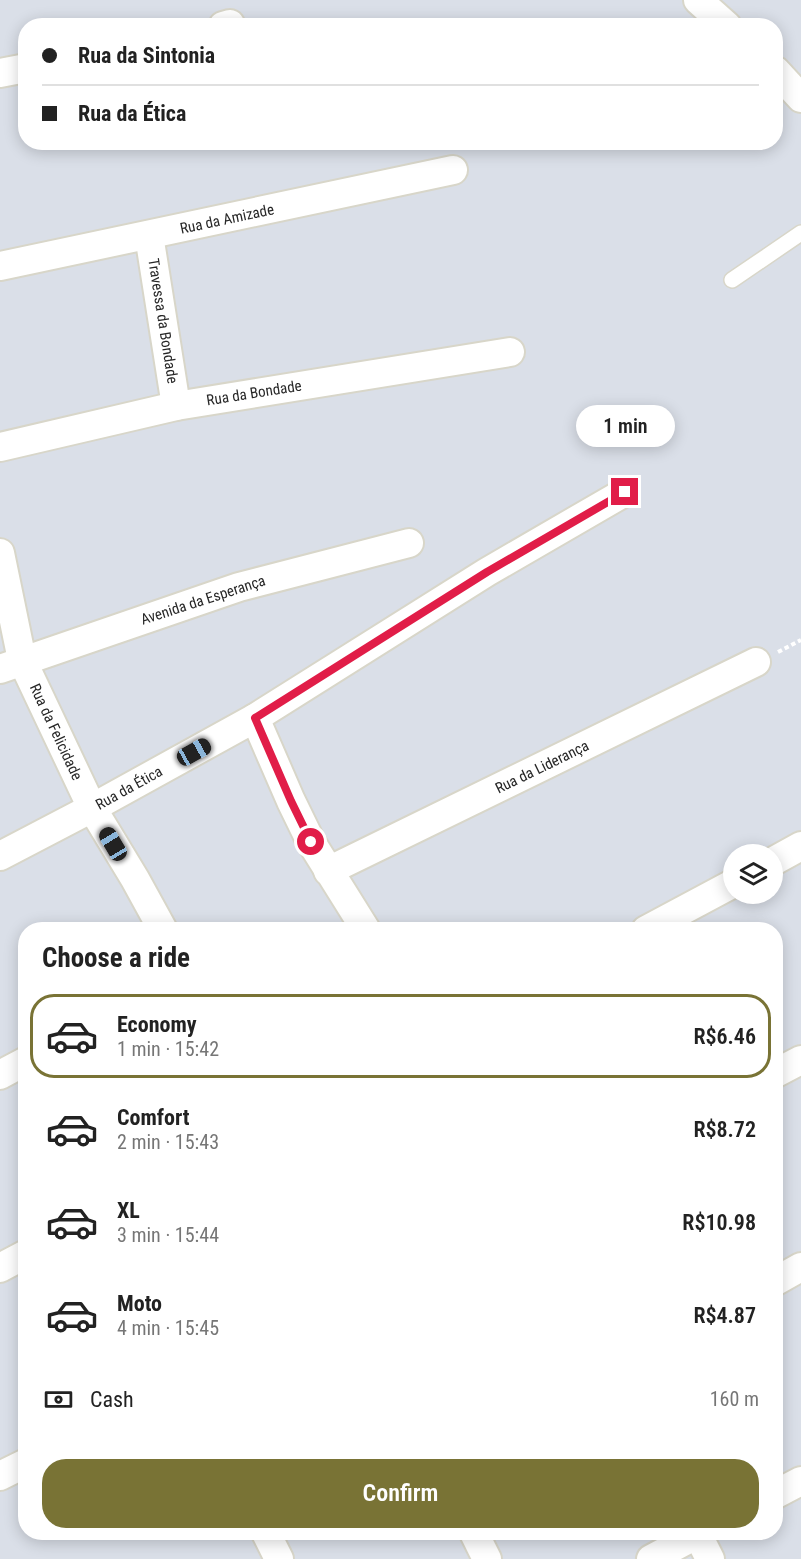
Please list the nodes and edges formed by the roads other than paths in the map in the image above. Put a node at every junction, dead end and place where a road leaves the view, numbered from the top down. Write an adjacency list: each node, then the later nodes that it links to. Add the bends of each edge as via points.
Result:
1 (698, 0): 2 (street)
2 (718, 18)
3 (18, 70): 4 (street)
4 (0, 73)
5 (783, 79): 6 (street)
6 (801, 98)
7 (453, 170): 9 (street, Rua da Amizade)
8 (801, 233): 11 (lane)
9 (148, 235): 10 (street, Rua da Amizade); 13 (street, Travessa da Bondade)
10 (0, 266)
11 (732, 280)
12 (510, 352): 13 (street, Rua da Bondade)
13 (176, 406): 14 (street, Rua da Bondade)
14 (0, 447)
15 (625, 492): 20 (street, Rua da Ética, via 487,572)
16 (410, 543): 19 (street, Avenida da Esperança, via 238,587)
17 (0, 553): 19 (street, Rua da Felicidade)
18 (756, 662): 25 (street, Rua da Liderança)
19 (11, 664): 21 (street, Rua da Felicidade)
20 (255, 718): 21 (street, Rua da Ética); 25 (street, via 291,801)
21 (92, 808): 23 (street, Rua da Ética); 27 (street, Rua da Felicidade)
22 (801, 846): 24 (street)
23 (0, 856)
24 (783, 856)
25 (328, 871): 28 (street)
26 (723, 889): 29 (street)
27 (159, 922)
28 (361, 922)
29 (661, 922)
30 (801, 1060): 31 (street)
31 (783, 1070)
32 (18, 1258): 34 (street)
33 (801, 1267): 35 (street)
34 (0, 1268)
35 (783, 1277)
36 (18, 1467): 37 (street)
37 (0, 1476)
38 (801, 1481): 39 (street)
39 (783, 1490)
40 (270, 1540): 43 (street)
41 (478, 1540): 44 (street)
42 (701, 1540): 45 (street)
43 (279, 1559)
44 (487, 1559)
45 (651, 1559)

